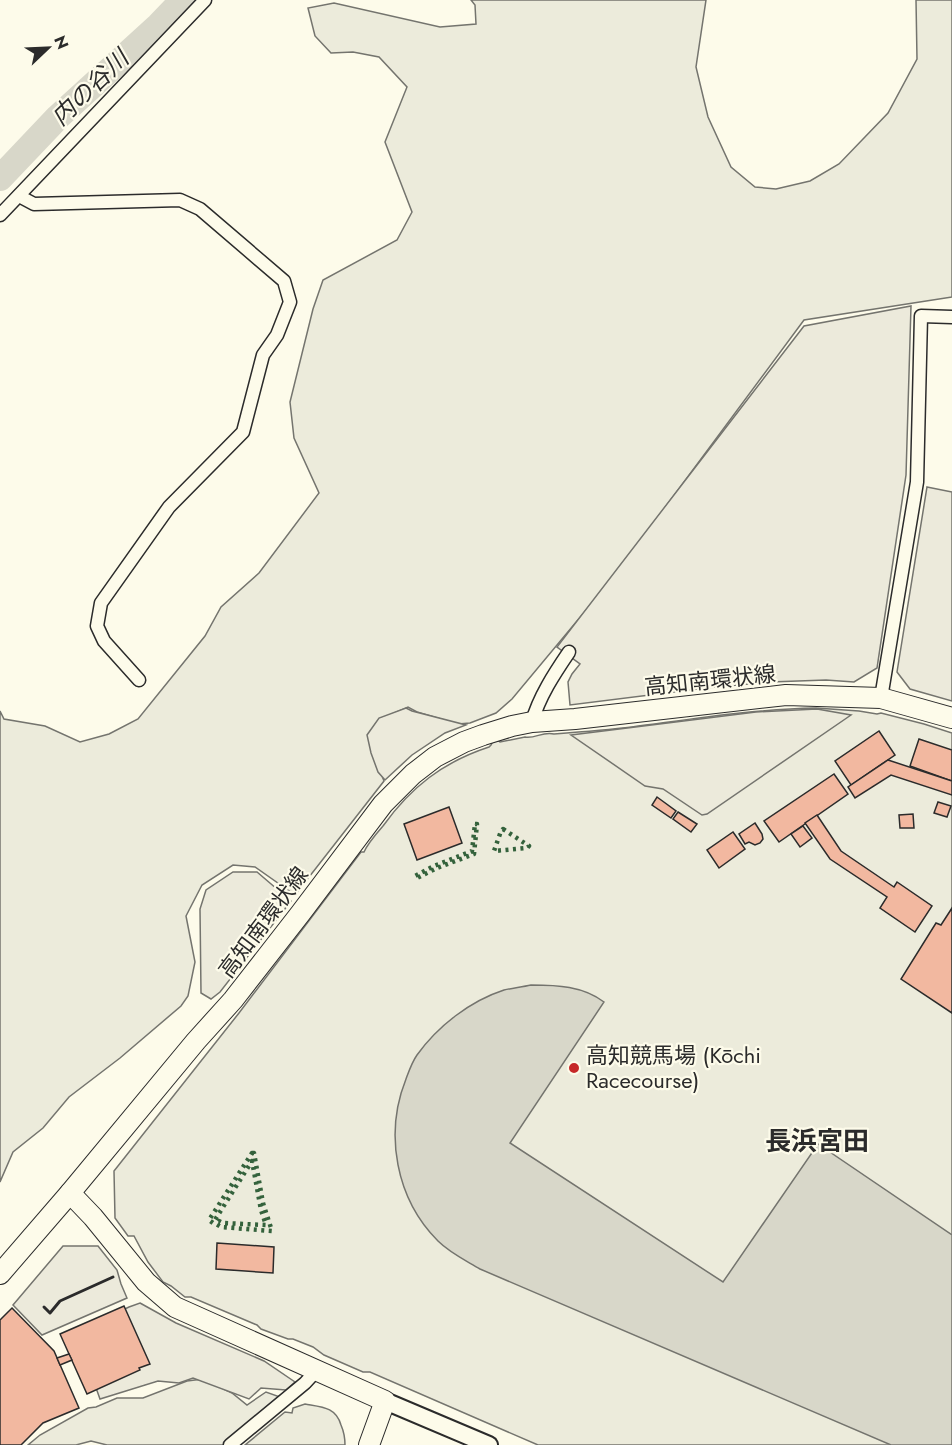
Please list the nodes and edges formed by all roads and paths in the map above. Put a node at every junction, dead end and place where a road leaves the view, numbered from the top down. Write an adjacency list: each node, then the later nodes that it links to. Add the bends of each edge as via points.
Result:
1 (205, 0): 2 (street)
2 (19, 196): 3 (street); 6 (street, via 34,204 180,200 200,209 284,282 290,302 277,335 263,355 243,432 169,507 101,603 97,626 104,641)
3 (0, 215)
4 (952, 317): 7 (street, via 921,316 916,482)
5 (569, 652): 9 (street, via 554,673)
6 (139, 680)
7 (881, 698): 8 (main road, 高知南環状線); 9 (main road, 高知南環状線, via 786,695)
8 (952, 718)
9 (532, 722): 10 (main road, 高知南環状線, via 448,749 397,788 233,1000)
10 (70, 1193): 11 (main road, 高知南環状線); 12 (main road, via 146,1282 175,1307)
11 (0, 1274)
12 (317, 1370): 13 (main road); 14 (street)
13 (385, 1401): 15 (main road); 16 (street)
14 (230, 1445)
15 (369, 1445)
16 (489, 1445)

